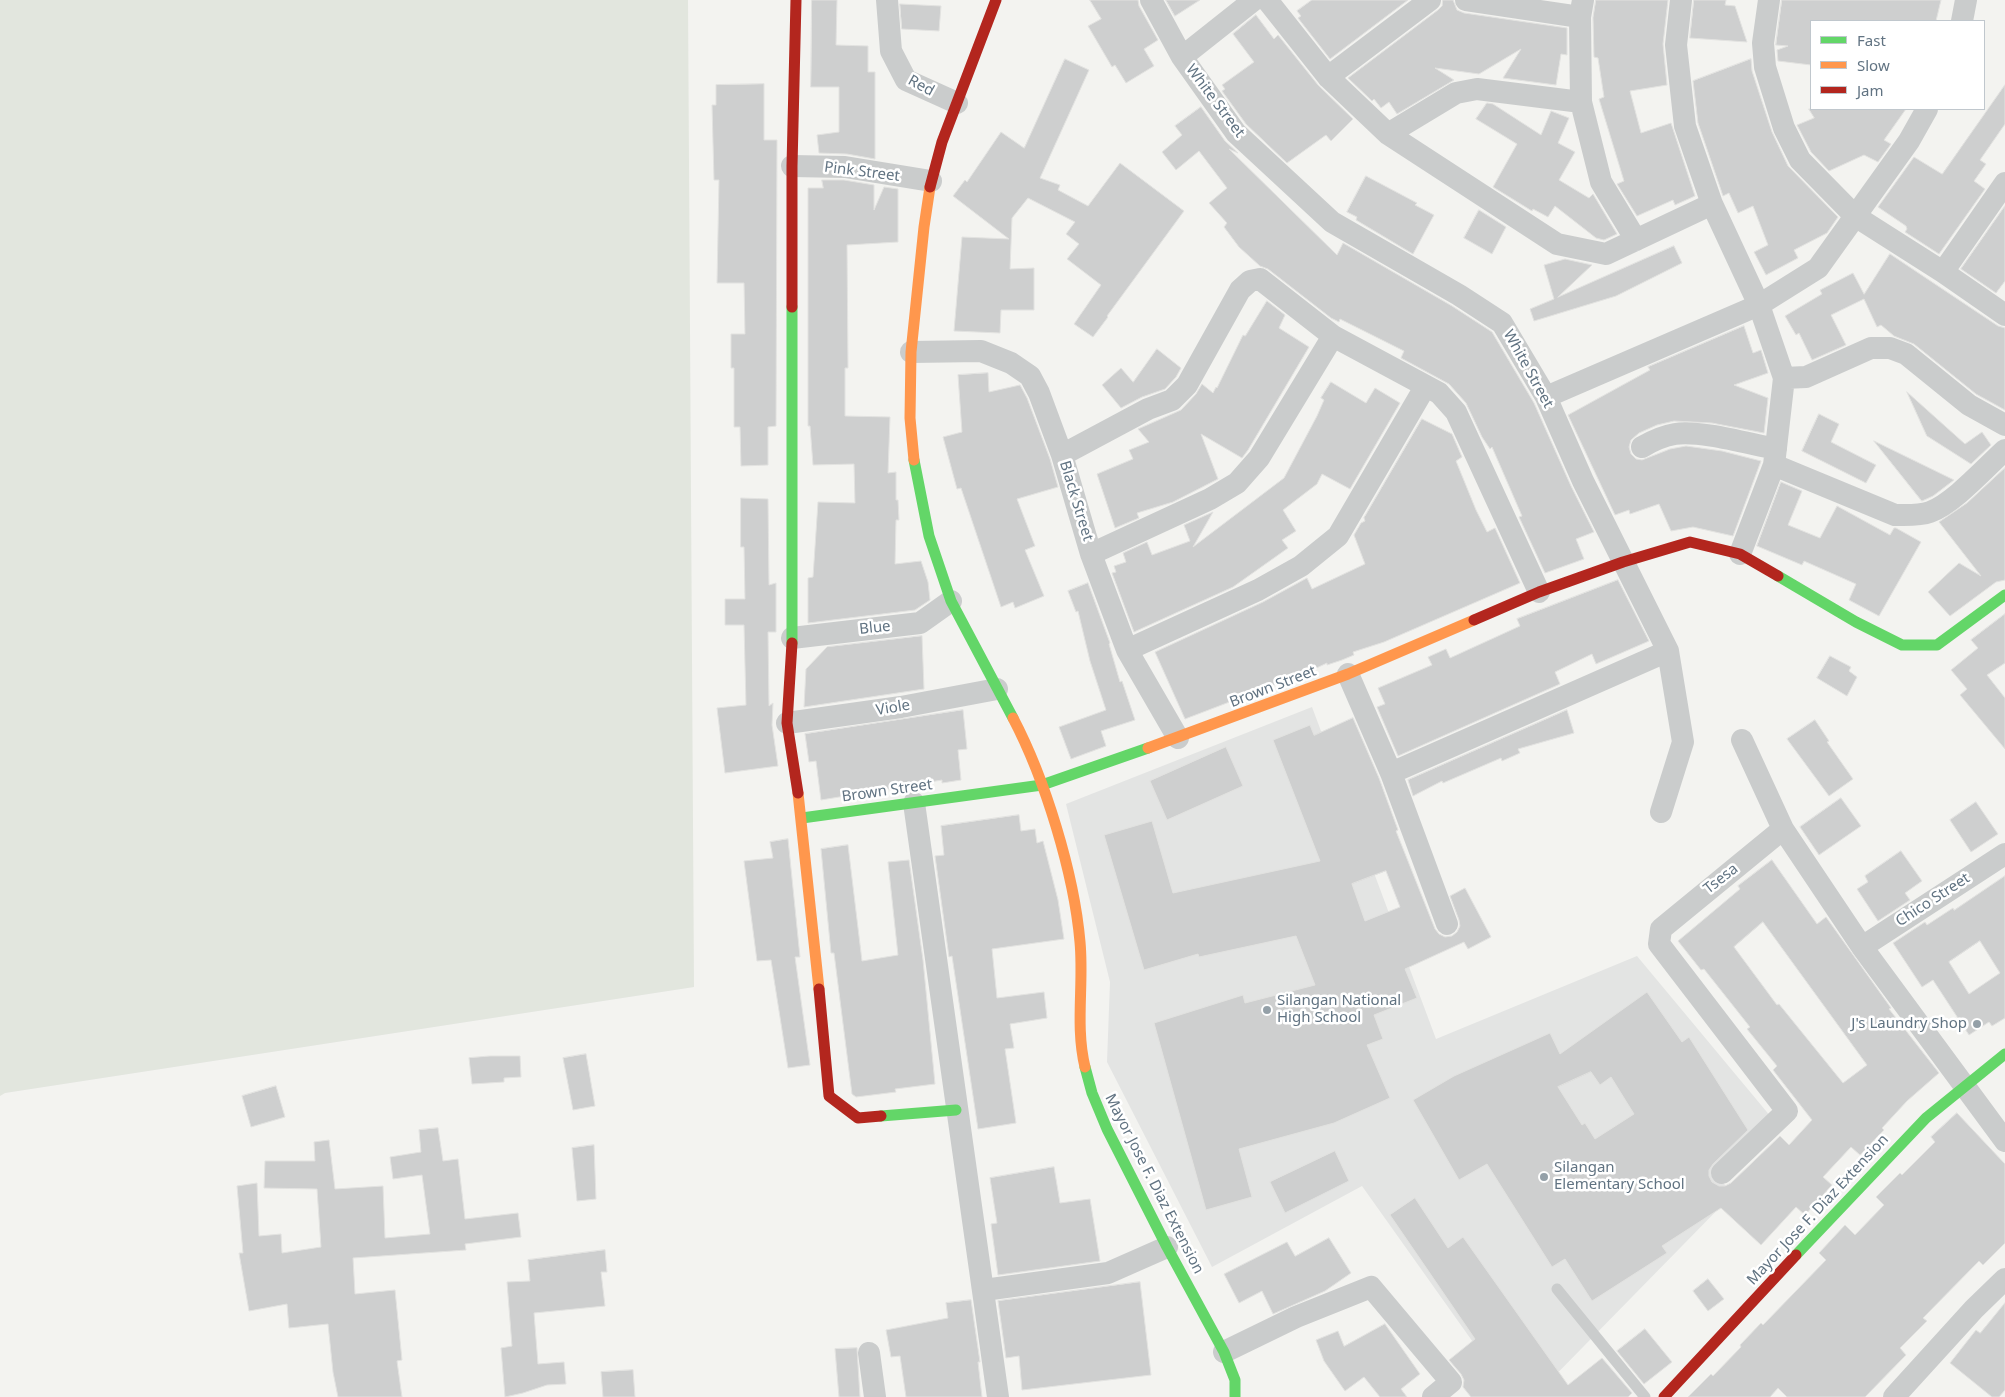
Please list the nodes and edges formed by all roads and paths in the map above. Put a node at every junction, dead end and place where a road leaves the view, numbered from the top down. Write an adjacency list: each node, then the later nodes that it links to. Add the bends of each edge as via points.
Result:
1 (796, 0): 20 (street)
2 (887, 0): 17 (street, Red, via 891,51 906,80)
3 (996, 0): 17 (street, Mayor Jose F. Diaz Extension)
4 (1151, 0): 14 (street, White Street)
5 (1254, 0): 14 (street)
6 (1266, 0): 15 (street)
7 (1430, 0): 15 (street)
8 (1466, 0): 12 (street)
9 (1681, 0): 23 (street, via 1676,45 1685,126)
10 (1769, 0): 24 (street, via 1763,43 1765,67 1784,128 1800,160)
11 (1966, 0): 13 (street)
12 (1582, 9): 16 (street)
13 (1962, 20)
14 (1182, 57): 33 (street, White Street, via 1236,133 1332,222 1502,323)
15 (1328, 77): 19 (street)
16 (1581, 102): 19 (street, via 1478,89 1456,93); 25 (street, via 1601,182)
17 (956, 103): 21 (street, Mayor Jose F. Diaz Extension)
18 (1926, 110): 24 (street, via 1909,141)
19 (1388, 134): 25 (street, via 1556,244 1606,254)
20 (792, 166): 21 (street, Pink Street, via 845,166); 45 (street)
21 (931, 181): 30 (street, Mayor Jose F. Diaz Extension)
22 (2005, 183): 26 (street)
23 (1712, 204): 25 (street); 27 (street)
24 (1856, 216): 26 (street); 27 (street, via 1818,268)
25 (1636, 240)
26 (1943, 272): 28 (street)
27 (1758, 305): 31 (street); 33 (street)
28 (2005, 315)
29 (1333, 336): 32 (street); 37 (street, via 1260,279 1250,281 1240,290 1187,385 1172,400); 39 (street, via 1259,458 1237,483)
30 (911, 352): 37 (street, Black Street, via 981,351 1011,363 1030,376); 44 (street, Mayor Jose F. Diaz Extension, via 910,418 916,475 928,536)
31 (1784, 378): 34 (street, via 1806,376 1871,348 1890,348 1906,354 1968,405); 38 (street)
32 (1426, 387): 42 (street, via 1439,393 1456,412); 46 (street, via 1338,536 1301,566 1258,590)
33 (1546, 397): 41 (street, White Street, via 1583,482)
34 (2005, 425)
35 (1642, 447): 38 (street, via 1675,434 1692,433)
36 (2005, 450): 38 (street, via 1949,501 1930,512 1916,515 1895,515)
37 (1062, 455): 39 (street, Black Street)
38 (1775, 457): 40 (street)
39 (1092, 554): 46 (street, Black Street)
40 (1740, 554): 41 (street, Brown Street, via 1690,542); 43 (street, Brown Street, via 1902,645 1937,645)
41 (1624, 562): 42 (street, Brown Street); 47 (street, White Street)
42 (1539, 592): 48 (street, Brown Street)
43 (2005, 595)
44 (951, 601): 45 (street, Blue, via 920,623); 49 (street, Mayor Jose F. Diaz Extension)
45 (792, 638): 50 (street)
46 (1127, 650): 51 (street, Black Street)
47 (1668, 651): 53 (street); 56 (street, White Street, via 1683,742)
48 (1348, 674): 51 (street, Brown Street); 53 (street)
49 (997, 689): 50 (street, Viole, via 901,708); 54 (street, Mayor Jose F. Diaz Extension, via 1021,733)
50 (787, 723): 57 (street)
51 (1178, 738): 54 (street, Brown Street)
52 (1742, 740): 58 (street)
53 (1392, 773): 60 (street)
54 (1042, 785): 55 (street, Brown Street); 67 (street, Mayor Jose F. Diaz Extension, via 1073,896 1080,943 1080,1022 1084,1062 1092,1093)
55 (914, 803): 57 (street, Brown Street); 64 (street)
56 (1661, 812)
57 (802, 818): 64 (street, via 829,1096 858,1118)
58 (1783, 829): 61 (street); 66 (street, Tsesa, via 1661,929 1659,944 1787,1111)
59 (2005, 854): 61 (street, Chico Street)
60 (1447, 924)
61 (1862, 946): 63 (street)
62 (2005, 1054): 63 (street, Mayor Jose F. Diaz Extension)
63 (1965, 1085): 65 (street); 78 (street, Mayor Jose F. Diaz Extension, via 1926,1118 1885,1160)
64 (956, 1110): 70 (street)
65 (2005, 1141)
66 (1722, 1173)
67 (1167, 1247): 70 (street, via 1108,1272); 71 (street, Mayor Jose F. Diaz Extension)
68 (2005, 1279): 79 (street)
69 (1558, 1289): 77 (lane)
70 (984, 1290): 74 (street)
71 (1224, 1352): 75 (street, Mayor Jose F. Diaz Extension, via 1235,1380); 76 (street, via 1296,1317 1371,1287 1451,1382)
72 (869, 1354): 73 (street)
73 (875, 1397)
74 (998, 1397)
75 (1235, 1397)
76 (1433, 1397)
77 (1645, 1397)
78 (1664, 1397)
79 (1894, 1397)

